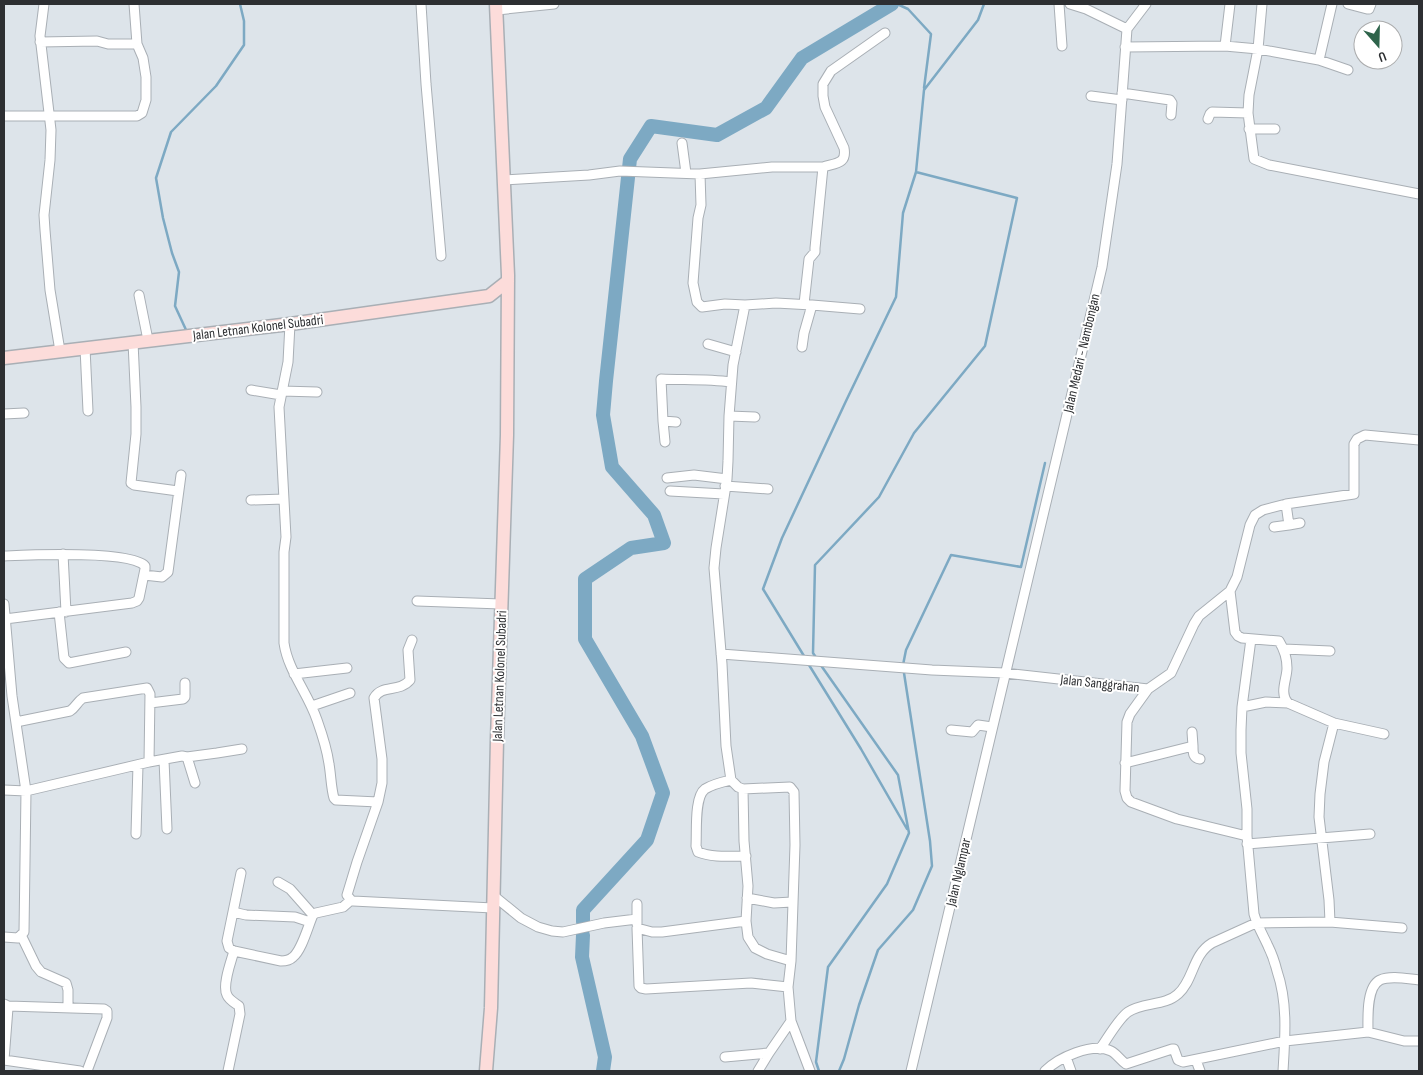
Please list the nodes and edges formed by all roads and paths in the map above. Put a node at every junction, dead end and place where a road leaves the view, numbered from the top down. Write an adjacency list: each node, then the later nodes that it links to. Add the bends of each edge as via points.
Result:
1 (44, 4): 16 (street)
2 (134, 4): 17 (street)
3 (421, 4): 39 (street)
4 (554, 4): 13 (street)
5 (1060, 4): 18 (street)
6 (1070, 4): 14 (street)
7 (1146, 4): 14 (street)
8 (1230, 4): 20 (street)
9 (1262, 4): 21 (street)
10 (1332, 4): 22 (street)
11 (1348, 4): 12 (street, via 1366,9)
12 (1371, 4)
13 (496, 7): 37 (main road, Jalan Letnan Kolonel Subadri)
14 (1127, 29): 19 (street, Jalan Medari - Nambongan)
15 (885, 33): 34 (street, via 832,71 823,84 825,107 845,155 842,161)
16 (40, 42): 17 (street); 29 (street)
17 (137, 44): 29 (street, via 146,77 146,100 142,113 137,116)
18 (1062, 46)
19 (1125, 46): 20 (street); 25 (street, Jalan Medari - Nambongan)
20 (1225, 46): 21 (street)
21 (1258, 49): 22 (street); 26 (street)
22 (1319, 60): 23 (street)
23 (1348, 70)
24 (1091, 96): 25 (street)
25 (1122, 96): 27 (street, via 1170,100); 97 (street, Jalan Medari - Nambongan, via 1117,164 1102,268)
26 (1248, 113): 30 (street, via 1212,112); 31 (street)
27 (1171, 115)
28 (4, 116): 29 (street)
29 (49, 117): 53 (street, via 50,150 44,215 50,290)
30 (1208, 119)
31 (1249, 129): 32 (street); 38 (street, via 1252,156 1256,161)
32 (1275, 129)
33 (682, 144): 35 (street)
34 (823, 167): 36 (street, via 772,167); 44 (street, via 815,252 810,259)
35 (686, 173): 36 (street); 37 (street, via 620,171)
36 (700, 174): 45 (street, via 701,205 693,283 698,302 702,307)
37 (503, 180): 40 (main road, Jalan Letnan Kolonel Subadri)
38 (1419, 194)
39 (441, 256)
40 (508, 281): 42 (main road, Jalan Letnan Kolonel Subadri); 43 (main road, Jalan Letnan Kolonel Subadri)
41 (139, 295): 48 (street)
42 (488, 296): 43 (main road); 47 (main road, Jalan Letnan Kolonel Subadri)
43 (508, 299): 87 (main road, Jalan Letnan Kolonel Subadri)
44 (808, 304): 45 (street); 46 (street); 51 (street)
45 (745, 305): 54 (street)
46 (860, 309)
47 (290, 324): 48 (main road, Jalan Letnan Kolonel Subadri); 59 (street, via 288,362)
48 (148, 340): 49 (main road, Jalan Letnan Kolonel Subadri)
49 (133, 342): 52 (main road, Jalan Letnan Kolonel Subadri); 73 (street, via 136,434 131,483)
50 (708, 344): 54 (street)
51 (802, 347)
52 (85, 348): 53 (main road, Jalan Letnan Kolonel Subadri); 60 (street)
53 (60, 351): 55 (main road, Jalan Letnan Kolonel Subadri)
54 (736, 352): 56 (street)
55 (4, 358)
56 (731, 382): 63 (street); 65 (street, via 662,379)
57 (251, 390): 59 (street)
58 (317, 392): 59 (street)
59 (281, 393): 75 (street)
60 (88, 411)
61 (24, 413): 62 (street)
62 (4, 414)
63 (729, 416): 64 (street); 71 (street)
64 (755, 417)
65 (663, 421): 66 (street); 68 (street)
66 (676, 422)
67 (1419, 440): 77 (street, via 1360,437 1354,444 1354,494)
68 (665, 442)
69 (181, 475): 73 (street)
70 (667, 478): 71 (street, via 694,475)
71 (725, 486): 72 (street); 74 (street); 95 (street, via 714,568)
72 (768, 489)
73 (178, 491): 83 (street, via 168,572 162,577)
74 (670, 491)
75 (284, 499): 76 (street); 98 (street, via 284,643)
76 (252, 500)
77 (1286, 504): 79 (street); 84 (street, via 1255,515)
78 (1300, 523): 79 (street)
79 (1288, 524): 80 (street)
80 (1274, 527)
81 (63, 554): 82 (street); 83 (street, via 130,558 145,566); 88 (street)
82 (4, 556)
83 (144, 575): 88 (street, via 136,602)
84 (1230, 591): 90 (street, via 1235,632 1242,638); 100 (street, via 1199,616 1171,673)
85 (417, 601): 87 (street)
86 (4, 604): 89 (street)
87 (501, 604): 138 (main road, Jalan Letnan Kolonel Subadri)
88 (63, 612): 89 (street); 94 (street, via 64,658 68,663)
89 (5, 625): 102 (street)
90 (1251, 639): 92 (street, via 1279,641); 106 (street)
91 (412, 640): 127 (street, via 408,650 410,680 398,688 379,692 374,698 382,759)
92 (1284, 649): 93 (street); 103 (street, via 1287,667 1283,693)
93 (1330, 651)
94 (126, 652)
95 (720, 654): 97 (street, Jalan Sanggrahan); 122 (street)
96 (347, 668): 98 (street)
97 (1005, 673): 100 (street, Jalan Sanggrahan); 109 (street, Jalan Nglampar)
98 (294, 674): 105 (street)
99 (185, 683): 104 (street, via 183,700)
100 (1148, 689): 120 (street, Jalan Sanggrahan, via 1127,722)
101 (350, 693): 105 (street)
102 (8, 697): 107 (street)
103 (1288, 703): 106 (street, via 1266,702); 108 (street)
104 (150, 704): 107 (street, via 147,688 83,698 70,711); 119 (street)
105 (312, 706): 127 (street, via 324,741 334,798)
106 (1242, 707): 132 (street, via 1241,754)
107 (16, 722): 124 (street)
108 (1334, 723): 112 (street); 131 (street, via 1320,794)
109 (992, 727): 110 (street, via 978,725 972,732); 173 (street, Jalan Nglampar)
110 (951, 730)
111 (1192, 732): 113 (street)
112 (1384, 734)
113 (1193, 746): 117 (street, via 1194,756); 120 (street)
114 (242, 748): 116 (street)
115 (231, 756): 116 (street)
116 (188, 758): 118 (street); 123 (street)
117 (1200, 759)
118 (164, 760): 119 (street); 128 (street)
119 (149, 762): 121 (street)
120 (1125, 763): 132 (street, Jalan Sanggrahan, via 1125,791 1131,802)
121 (138, 765): 124 (street); 129 (street)
122 (731, 780): 125 (street, via 738,788); 133 (street, via 715,784 700,796 696,846 701,853)
123 (195, 783)
124 (25, 787): 126 (street); 148 (street, via 24,932)
125 (743, 788): 133 (street); 139 (street, via 790,787 794,792)
126 (4, 790)
127 (378, 802): 137 (street, via 347,895)
128 (168, 829)
129 (136, 834)
130 (1370, 834): 131 (street, Jalan Sanggrahan)
131 (1322, 838): 132 (street, Jalan Sanggrahan); 144 (street)
132 (1247, 840): 145 (street)
133 (746, 856): 136 (street)
134 (241, 873): 141 (street)
135 (278, 882): 142 (street, via 290,889)
136 (747, 898): 139 (street, via 774,903); 143 (street)
137 (351, 900): 138 (street); 142 (street, via 343,907 316,913)
138 (493, 902): 146 (street, via 538,927 552,931 563,932 604,923); 170 (main road, Jalan Letnan Kolonel Subadri)
139 (792, 902): 151 (street)
140 (636, 904): 146 (street)
141 (233, 912): 142 (street); 150 (street, via 227,941)
142 (312, 919): 150 (street, via 298,952 287,961)
143 (746, 921): 146 (street, via 662,932 652,932); 151 (street, via 748,937 755,948)
144 (1330, 922): 145 (street); 147 (street)
145 (1256, 923): 158 (street, via 1278,973 1284,1000); 160 (street, via 1208,946 1195,962 1179,993 1127,1012)
146 (637, 924): 153 (street, via 640,988 744,983)
147 (1402, 928)
148 (21, 936): 149 (street); 155 (street, via 41,972 66,983)
149 (4, 937)
150 (234, 951): 169 (street, via 226,994 239,1006 240,1014)
151 (791, 961): 153 (street)
152 (1419, 980): 157 (street, via 1386,979 1374,985 1370,996)
153 (788, 987): 156 (street)
154 (6, 1005): 155 (street); 164 (street)
155 (68, 1008): 168 (street, via 104,1009 108,1013)
156 (791, 1021): 161 (street); 172 (street)
157 (1368, 1032): 158 (street); 159 (street, via 1404,1041)
158 (1284, 1041): 165 (street); 177 (street)
159 (1419, 1041)
160 (1100, 1049): 163 (street); 165 (street, via 1110,1050 1126,1064 1169,1049 1174,1049 1179,1062)
161 (769, 1053): 162 (street); 171 (street)
162 (725, 1057)
163 (1066, 1057): 174 (street); 175 (street)
164 (4, 1060): 166 (street)
165 (1196, 1060): 176 (street)
166 (24, 1067): 167 (street)
167 (80, 1071)
168 (87, 1071)
169 (228, 1071)
170 (486, 1071)
171 (758, 1071)
172 (810, 1071)
173 (912, 1071)
174 (1044, 1071)
175 (1071, 1071)
176 (1200, 1071)
177 (1283, 1071)

